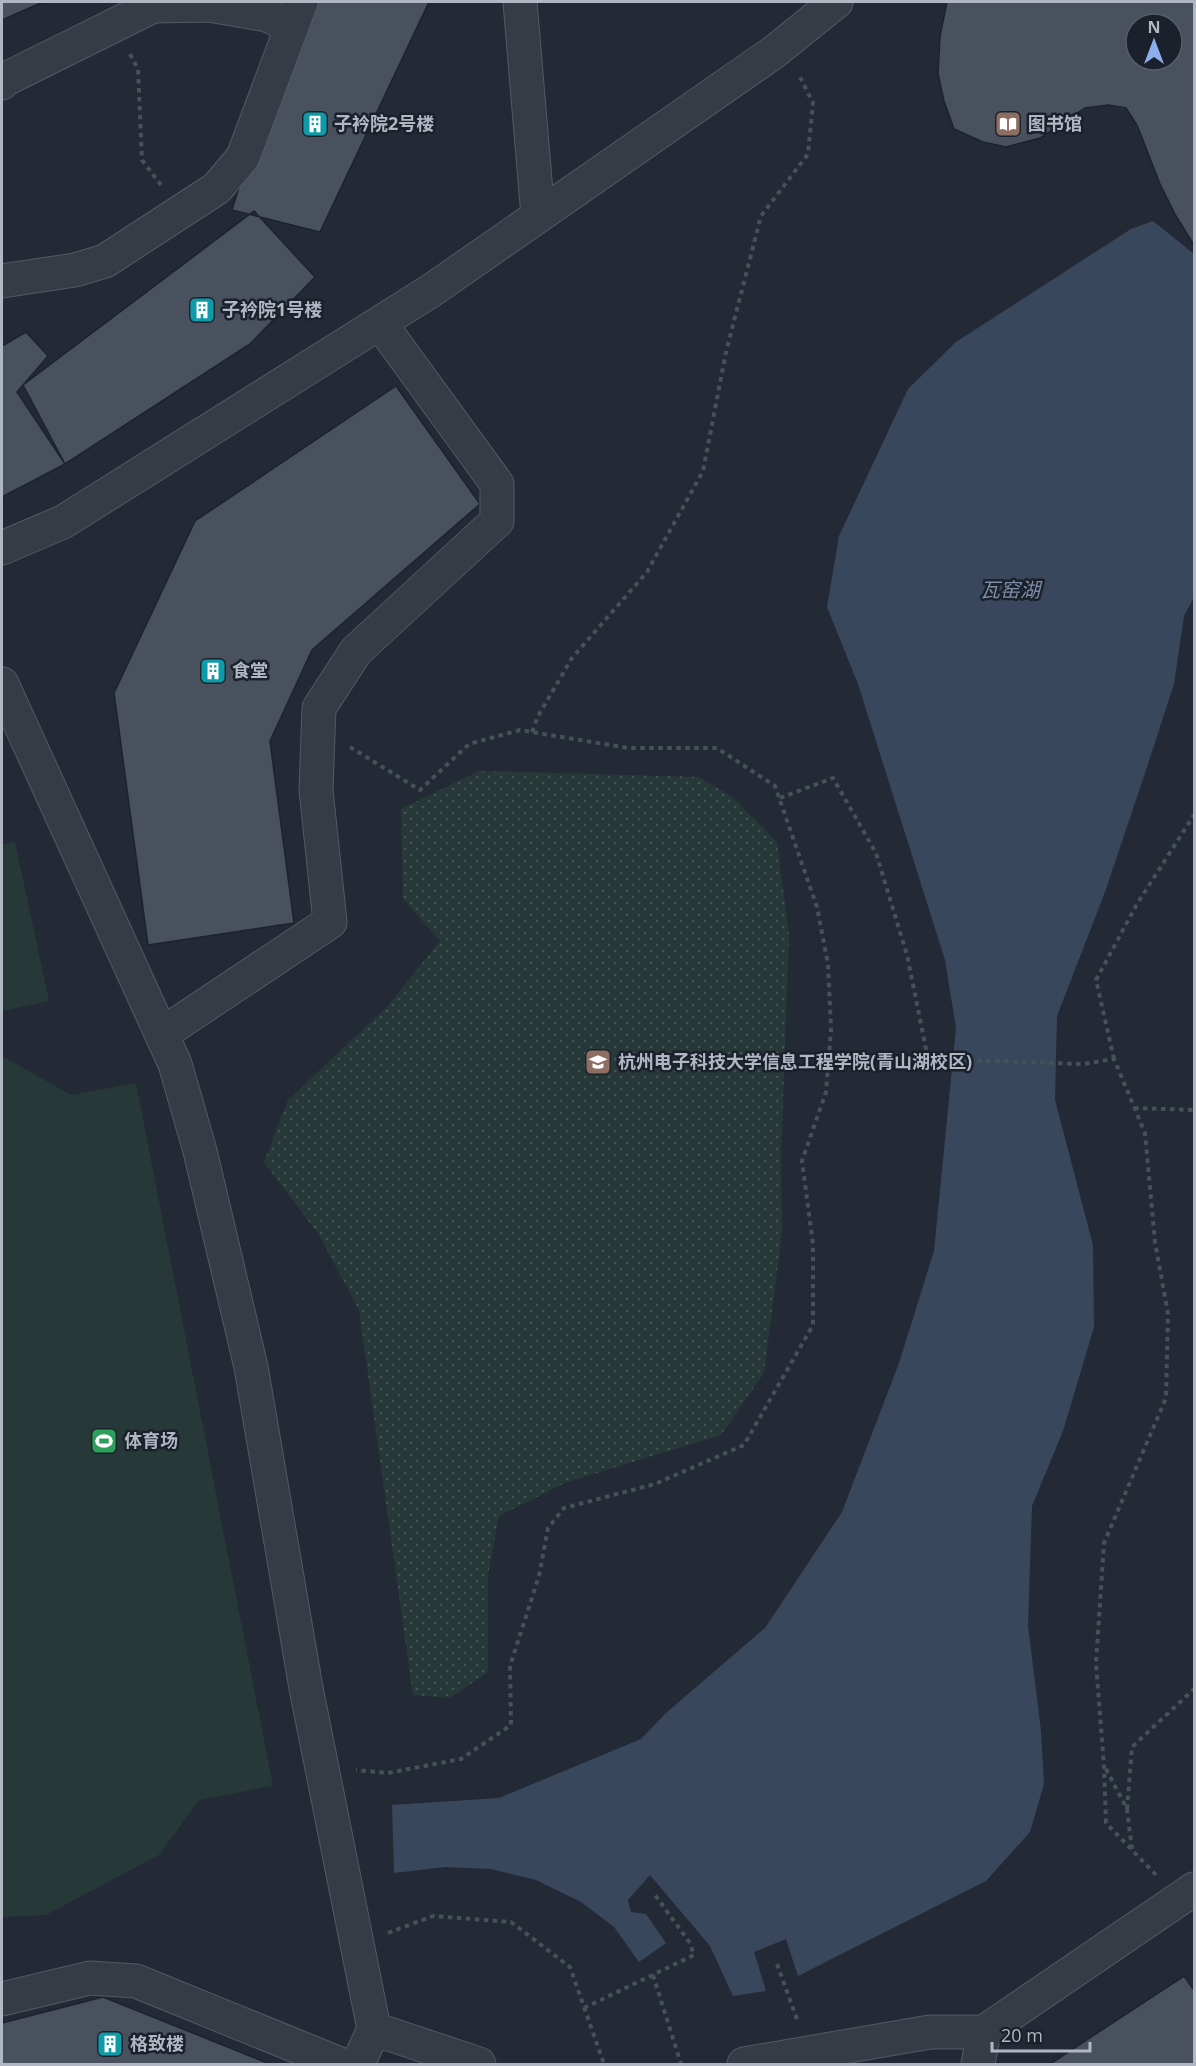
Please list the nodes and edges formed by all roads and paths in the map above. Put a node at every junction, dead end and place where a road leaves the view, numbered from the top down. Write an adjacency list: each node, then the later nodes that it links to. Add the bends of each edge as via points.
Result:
1 (519, 2): 8 (street)
2 (836, 2): 5 (street)
3 (295, 14): 4 (street, via 267,15 209,5 153,6); 7 (street, via 243,157 217,188)
4 (112, 26): 6 (street); 7 (path, via 138,69 142,160)
5 (783, 44): 8 (street); 14 (path, via 813,103 808,154 761,216 726,352 703,471 647,572 572,658)
6 (2, 83)
7 (180, 212): 9 (street, via 105,261 75,270)
8 (538, 216): 10 (street)
9 (2, 281)
10 (380, 323): 11 (street, via 63,522); 13 (street, via 496,484 496,521 356,651 319,708)
11 (2, 548)
12 (2, 684): 17 (street)
13 (318, 728): 14 (path, via 420,790 469,744 520,730); 17 (street, via 316,790 330,922)
14 (532, 732): 15 (path, via 628,748 717,748 775,786)
15 (780, 798): 18 (path, via 833,778 876,854 907,955 928,1059 1083,1064); 23 (path, via 817,907 828,964 831,1030 826,1092 802,1161 813,1244 813,1325 744,1445 655,1484 564,1508 548,1528 539,1576 510,1666 511,1725 461,1759 388,1773)
16 (1194, 815): 18 (path, via 1137,904 1096,980)
17 (162, 1034): 23 (street, via 176,1064 200,1151 251,1366)
18 (1114, 1059): 19 (path)
19 (1134, 1108): 20 (path); 22 (path, via 1145,1133 1155,1242 1168,1314 1166,1398 1104,1543 1096,1663)
20 (1194, 1110)
21 (1194, 1689): 24 (path, via 1132,1747)
22 (1104, 1766): 24 (path); 25 (path, via 1106,1823)
23 (321, 1767): 28 (street)
24 (1127, 1809): 25 (path)
25 (1132, 1849): 26 (path)
26 (1187, 1894): 34 (street)
27 (655, 1895): 30 (path, via 690,1943 694,1955)
28 (357, 1944): 32 (path, via 433,1916 511,1922 570,1967); 33 (street)
29 (777, 1964): 35 (path)
30 (653, 1975): 32 (path); 40 (path)
31 (2, 1999): 36 (street, via 90,1978 136,1981)
32 (584, 2008): 39 (path)
33 (374, 2029): 37 (street); 38 (street)
34 (984, 2032): 35 (street, via 930,2032); 42 (street)
35 (800, 2058): 41 (street)
36 (340, 2064)
37 (358, 2064)
38 (480, 2064)
39 (604, 2064)
40 (681, 2064)
41 (744, 2064)
42 (978, 2064)

